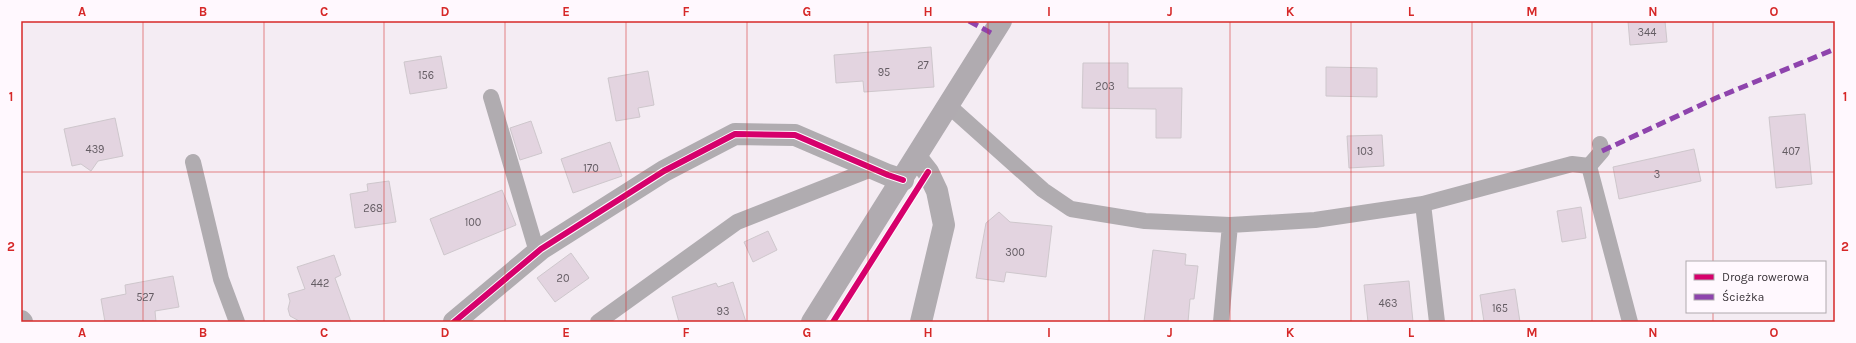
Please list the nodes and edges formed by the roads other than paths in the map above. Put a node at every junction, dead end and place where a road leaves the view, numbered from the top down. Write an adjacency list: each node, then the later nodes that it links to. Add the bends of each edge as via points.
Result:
1 (995, 25): 3 (main road)
2 (491, 97): 12 (lane)
3 (949, 106): 5 (main road); 11 (lane, via 1043,190 1071,209 1145,221)
4 (1600, 144): 7 (lane, via 1602,151)
5 (917, 158): 9 (main road); 17 (street, via 928,172 937,191 944,226)
6 (193, 162): 13 (lane, via 221,279)
7 (1589, 166): 10 (lane, via 1572,164); 20 (lane)
8 (874, 168): 9 (street); 12 (street, via 795,135 735,134 664,171); 15 (lane, via 737,222)
9 (903, 180): 16 (main road)
10 (1423, 204): 11 (lane, via 1315,220); 19 (lane)
11 (1230, 225): 18 (lane)
12 (537, 252): 14 (street)
13 (237, 322)
14 (454, 322)
15 (598, 322)
16 (812, 322)
17 (921, 322)
18 (1221, 322)
19 (1437, 322)
20 (1630, 322)

